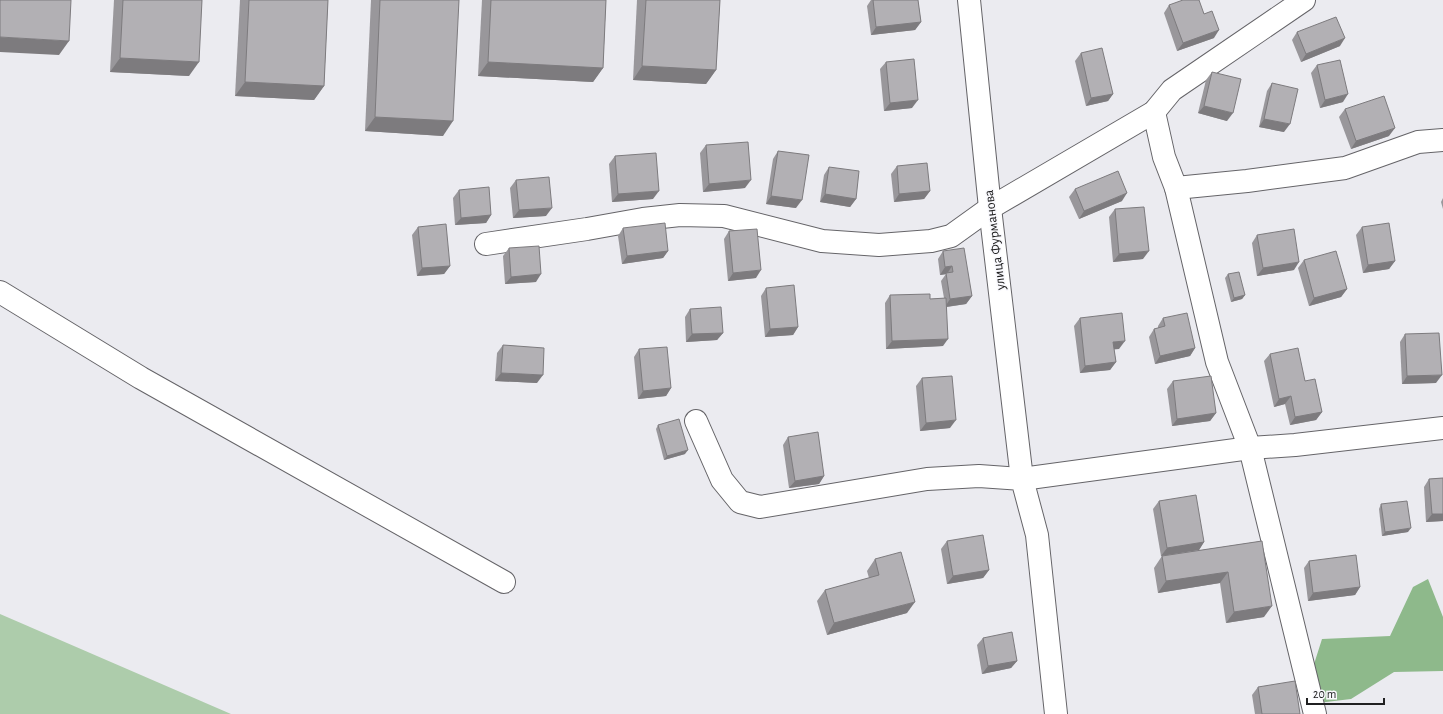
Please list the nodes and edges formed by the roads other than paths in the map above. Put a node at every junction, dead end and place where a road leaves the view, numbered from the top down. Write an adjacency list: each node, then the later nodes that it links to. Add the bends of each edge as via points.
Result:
1 (969, 0): 6 (street, улица Фурманова)
2 (1304, 0): 3 (street, via 1172,90)
3 (1154, 112): 5 (street, via 1164,157); 6 (street)
4 (1443, 140): 5 (street, via 1418,142 1345,168)
5 (1176, 188): 11 (street, via 1217,362)
6 (990, 208): 7 (street, via 952,236 931,241 879,245 822,241 724,216 680,215); 12 (street, улица Фурманова)
7 (486, 244)
8 (0, 292): 13 (street, via 148,382)
9 (696, 421): 12 (street, via 722,480 740,502 760,507 927,479 979,476)
10 (1443, 428): 11 (street)
11 (1250, 448): 12 (street); 15 (street)
12 (1022, 479): 14 (street, улица Фурманова, via 1038,535)
13 (504, 582)
14 (1056, 714)
15 (1315, 714)

